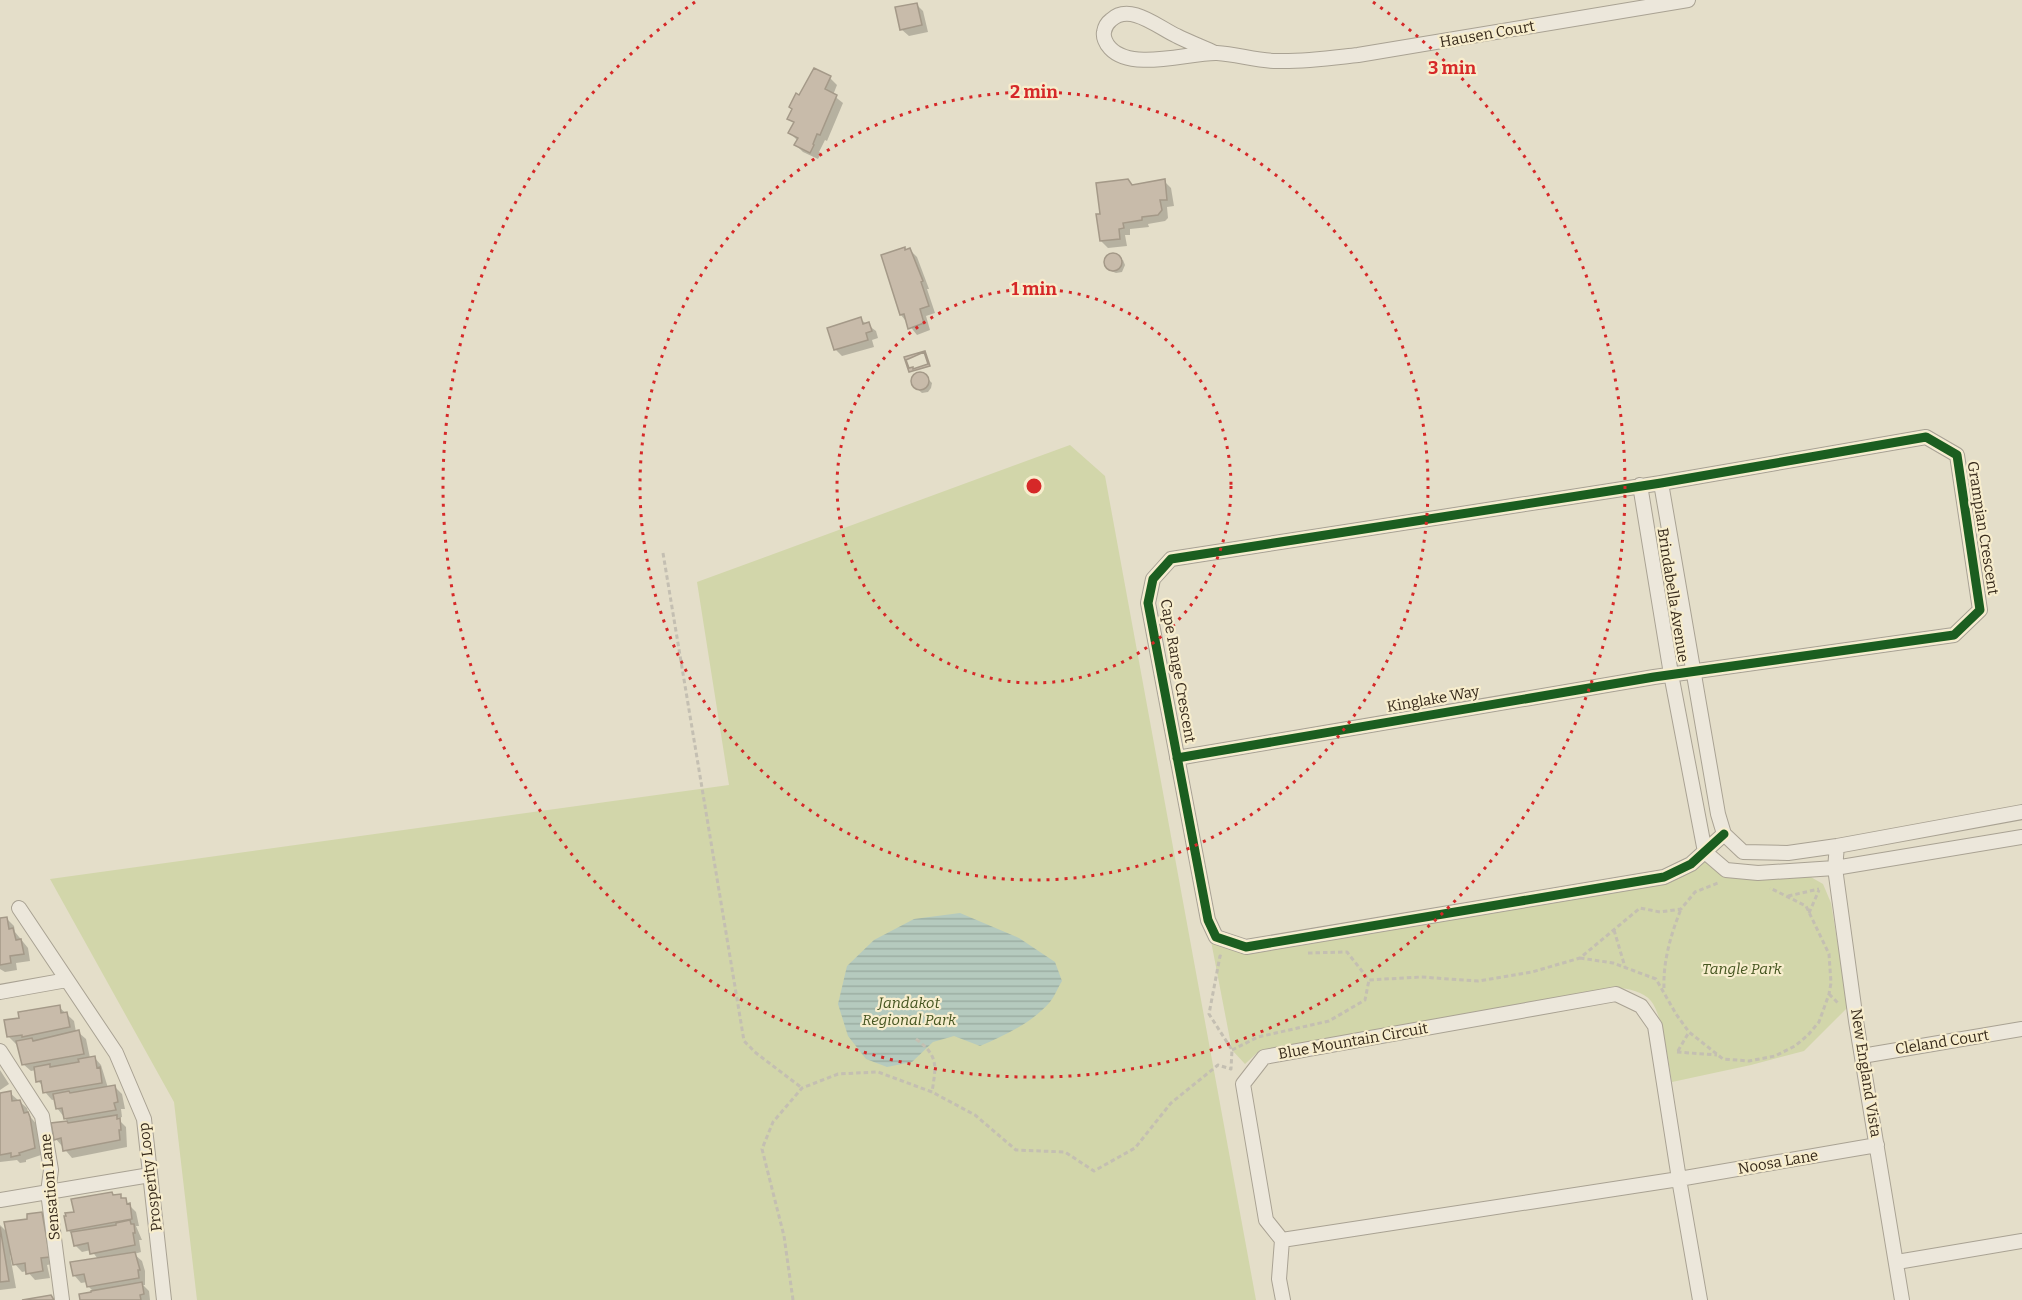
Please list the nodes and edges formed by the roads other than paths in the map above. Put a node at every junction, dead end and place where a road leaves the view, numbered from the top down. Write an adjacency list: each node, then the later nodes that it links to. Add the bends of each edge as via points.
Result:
1 (1688, 0): 2 (street, Hausen Court, via 1325,59 1274,61)
2 (1215, 53): 2 (street, Hausen Court, via 1142,17 1115,16 1106,24 1106,44 1112,51 1129,57 1163,60)
3 (1661, 483): 4 (street, Cape Range Crescent); 5 (street, Brindabella Avenue); 5 (street, Grampian Crescent, via 1926,437 1957,455 1980,610 1954,635)
4 (1640, 485): 6 (street, Brindabella Avenue); 7 (street, Cape Range Crescent, via 1171,559 1153,579 1148,603)
5 (1694, 672): 6 (street, Kinglake Way); 9 (street, Brindabella Avenue)
6 (1671, 674): 7 (street, Kinglake Way); 12 (street, Brindabella Avenue)
7 (1178, 758): 12 (street, Cape Range Crescent, via 1208,920 1216,937 1246,947 1664,877)
8 (2022, 812): 11 (street)
9 (1724, 834): 11 (street, via 1743,852 1788,853); 12 (street, Cape Range Crescent)
10 (2022, 837): 13 (street)
11 (1837, 846): 13 (street, New England Vista)
12 (1705, 852): 13 (street, via 1726,870 1758,873)
13 (1835, 868): 19 (street, New England Vista)
14 (19, 908): 15 (street, Prosperity Loop)
15 (67, 980): 16 (street); 21 (street, Prosperity Loop, via 116,1053 140,1108)
16 (0, 992)
17 (2022, 1029): 19 (street, Cleland Court)
18 (0, 1051): 23 (street, Sensation Lane, via 42,1116 51,1170)
19 (1862, 1056): 20 (street, New England Vista)
20 (1877, 1145): 22 (street, Noosa Lane); 27 (street, New England Vista)
21 (150, 1175): 23 (street); 29 (street, Prosperity Loop)
22 (1679, 1179): 25 (street); 25 (street, Blue Mountain Circuit, via 1655,1026 1641,1006 1616,994 1264,1057 1243,1084 1266,1220); 31 (street, Blue Mountain Circuit)
23 (48, 1192): 24 (street); 28 (street, Sensation Lane)
24 (0, 1200)
25 (1282, 1240): 30 (street, via 1279,1279)
26 (2022, 1241): 27 (street)
27 (1897, 1262): 32 (street, New England Vista)
28 (62, 1300)
29 (164, 1300)
30 (1283, 1300)
31 (1700, 1300)
32 (1902, 1300)

